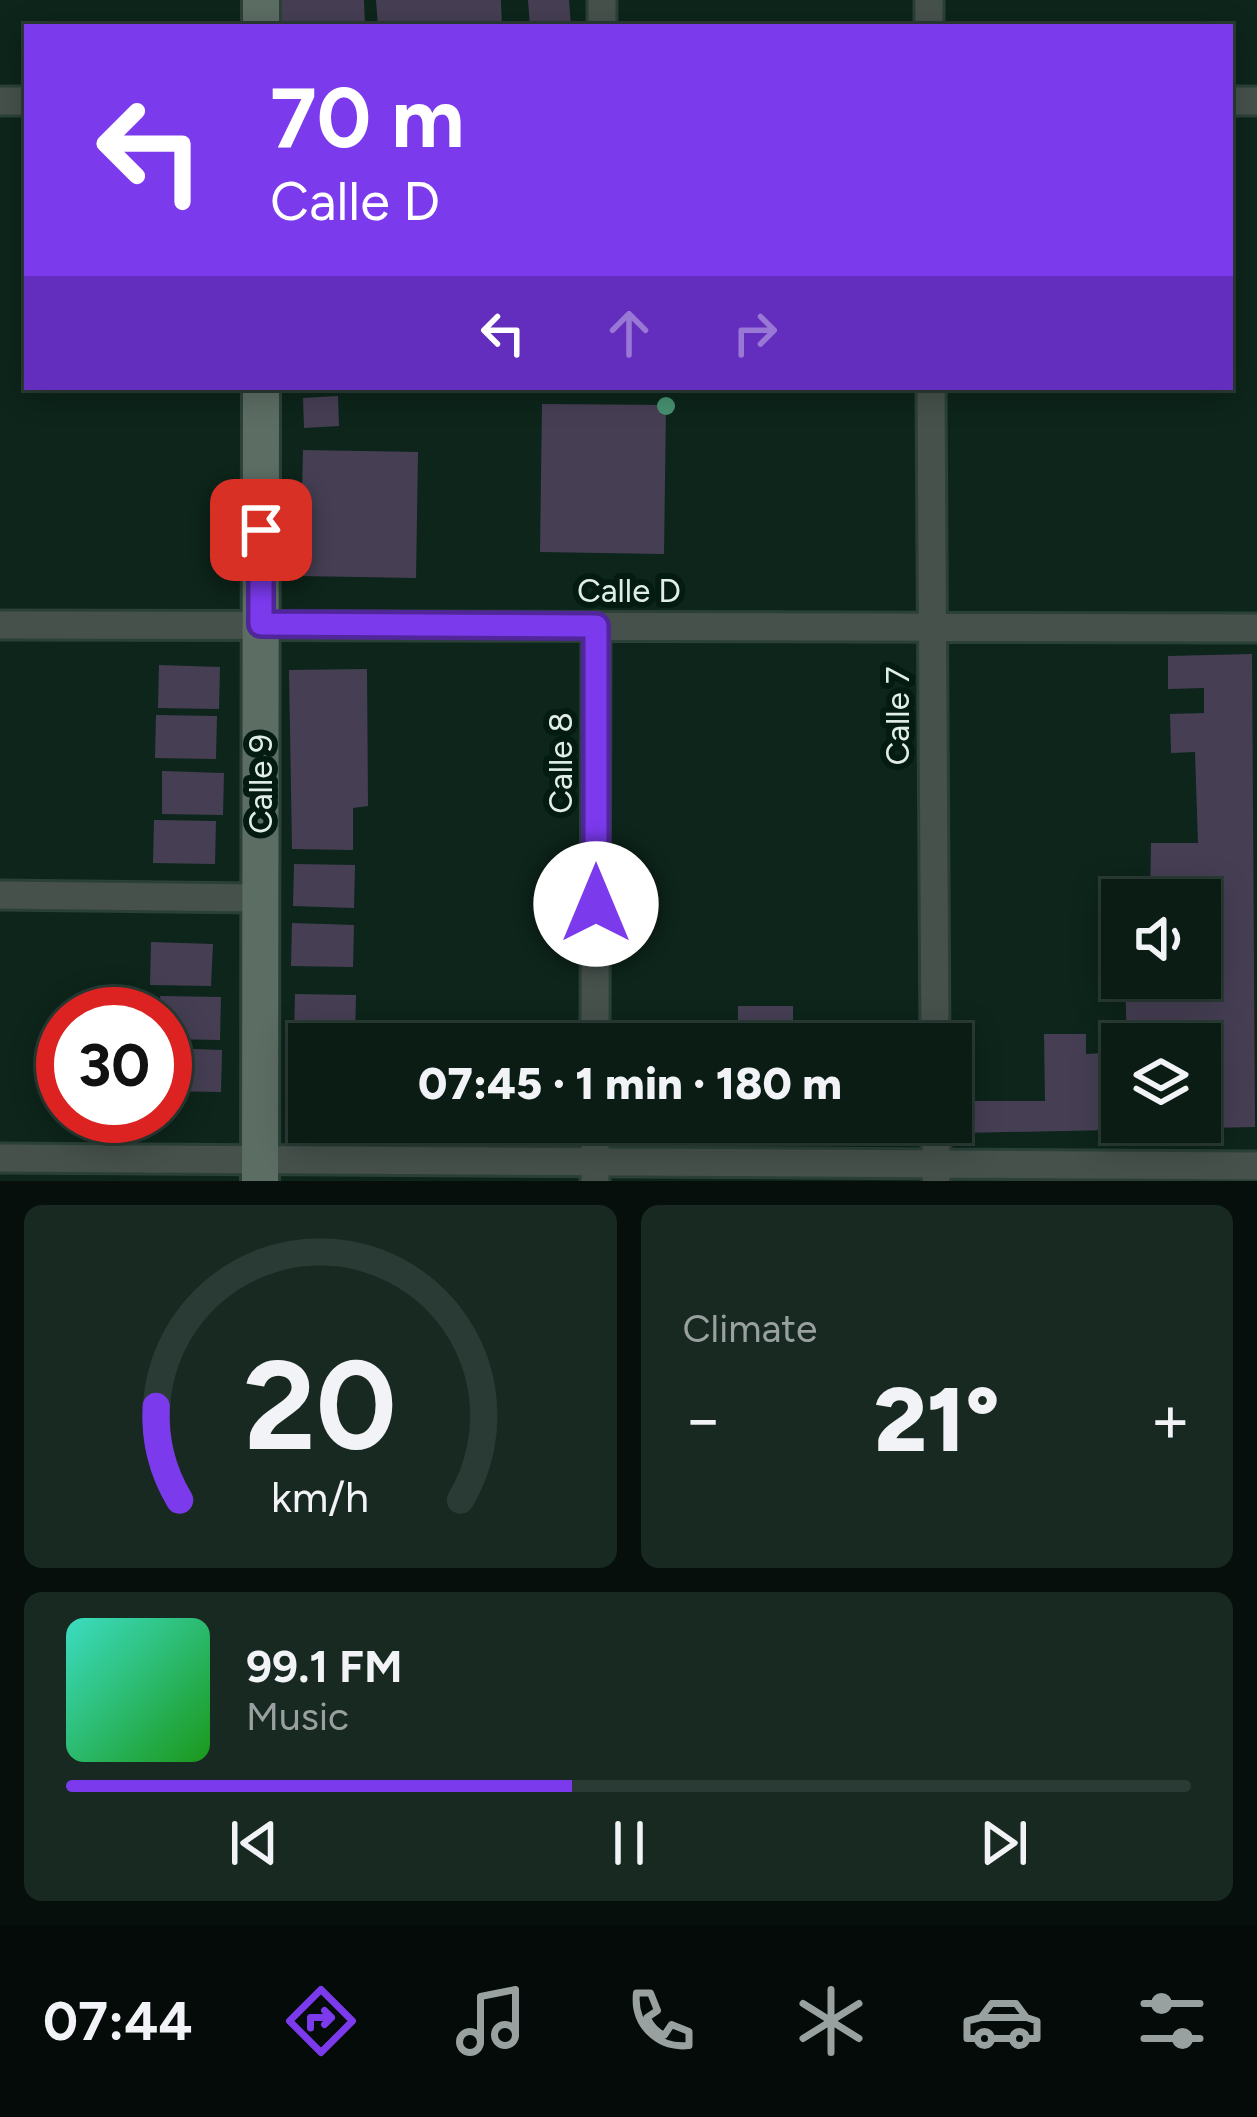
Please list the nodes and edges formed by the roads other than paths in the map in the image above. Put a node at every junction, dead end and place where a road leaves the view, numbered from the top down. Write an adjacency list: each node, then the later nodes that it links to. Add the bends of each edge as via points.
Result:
1 (261, 390): 3 (street, Calle 9)
2 (931, 390): 6 (street, Calle 7)
3 (261, 624): 4 (street, Calle D); 5 (street, Calle D); 9 (street, Calle 9)
4 (0, 625)
5 (596, 626): 6 (street, Calle D); 10 (street, Calle 8)
6 (933, 627): 7 (street, Calle D); 11 (street, Calle 7)
7 (1257, 628)
8 (0, 895): 9 (street)
9 (260, 898): 14 (street, Calle 9)
10 (595, 1023)
11 (935, 1023)
12 (0, 1158): 14 (street)
13 (1257, 1166): 16 (street)
14 (260, 1170): 15 (street)
15 (595, 1171): 16 (street)
16 (936, 1172)

